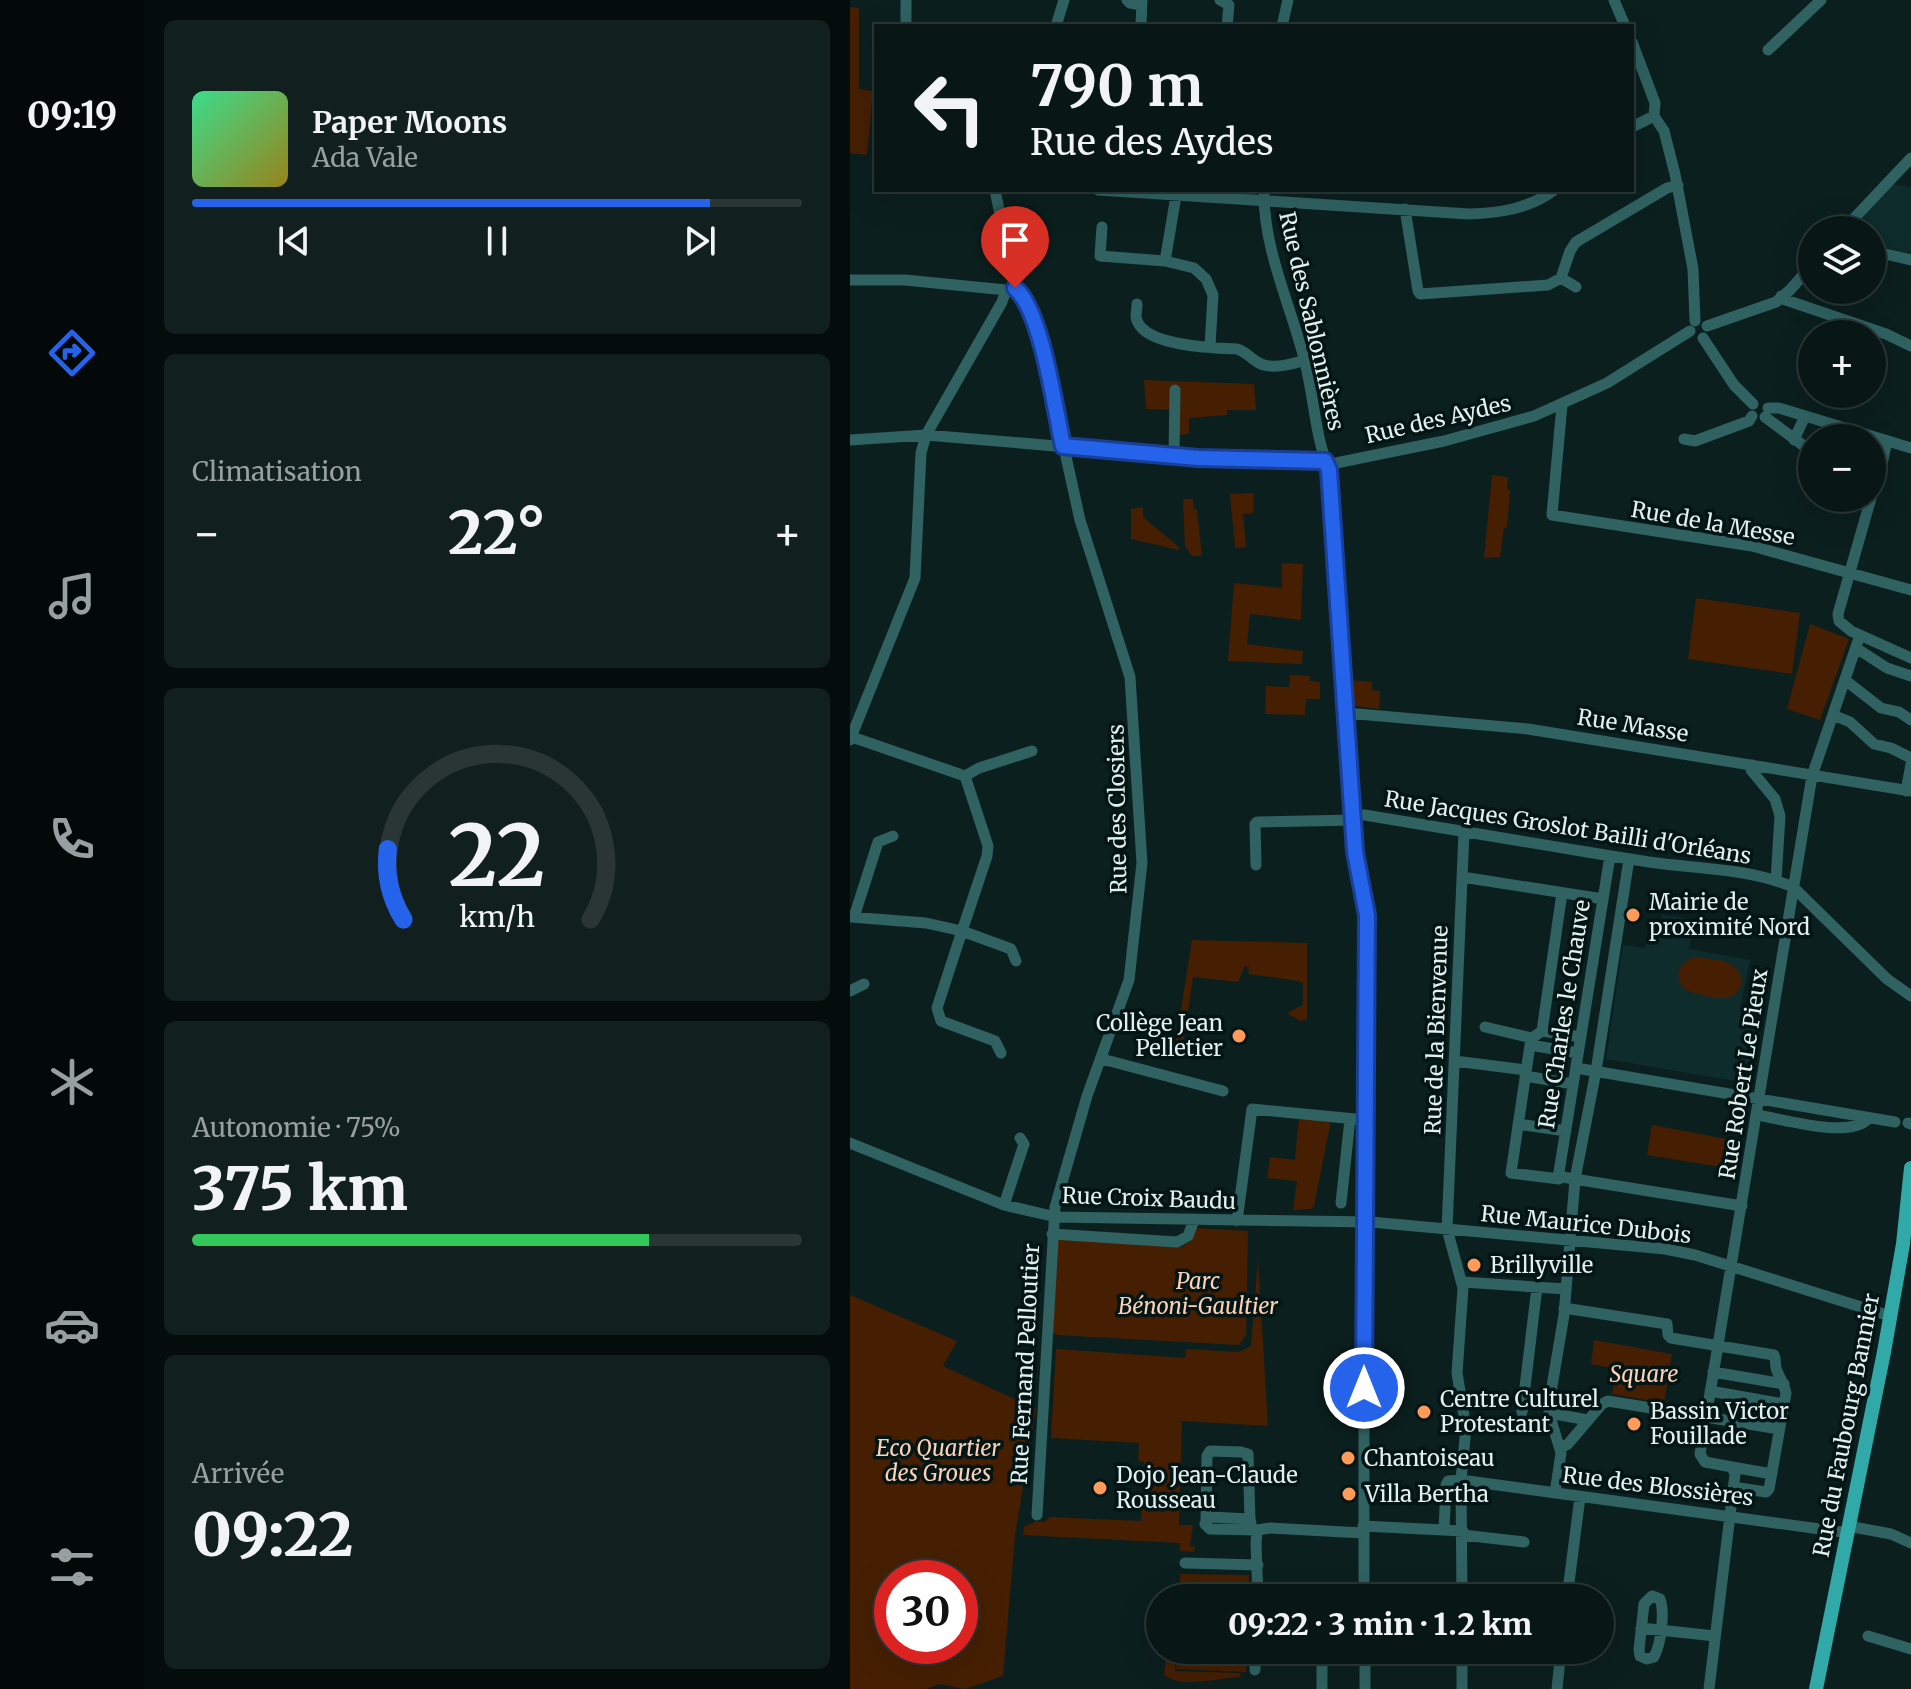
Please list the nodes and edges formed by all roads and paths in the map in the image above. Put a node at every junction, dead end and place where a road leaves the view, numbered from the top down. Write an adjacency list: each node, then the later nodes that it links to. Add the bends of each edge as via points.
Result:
1 (906, 0): 9 (street)
2 (1064, 0): 10 (street)
3 (1127, 0): 6 (street)
4 (1288, 0): 13 (street)
5 (1821, 0): 16 (street)
6 (1141, 2): 11 (street)
7 (1227, 2): 12 (street)
8 (1614, 2): 14 (street)
9 (906, 24)
10 (1057, 24)
11 (1141, 24)
12 (1227, 24)
13 (1282, 24)
14 (1624, 24)
15 (1634, 47): 17 (street, via 1655,103)
16 (1768, 50)
17 (1654, 116): 18 (street); 20 (street, via 1664,131)
18 (1634, 126)
19 (1911, 158): 26 (street)
20 (1678, 185): 31 (street, via 1576,242); 38 (street, via 1693,269)
21 (997, 192): 35 (street, Rue des Closiers)
22 (1176, 192): 24 (street); 30 (street)
23 (1551, 192): 25 (street, via 1499,213)
24 (1264, 195): 25 (street); 42 (street, Rue des Sablonnières, via 1281,287)
25 (1405, 209): 31 (street, via 1420,294 1548,285)
26 (1856, 216)
27 (1102, 227): 30 (street, via 1100,256)
28 (1886, 254): 29 (street)
29 (1911, 260)
30 (1165, 261): 40 (street, via 1194,268 1206,279 1213,295)
31 (1561, 278): 34 (street)
32 (850, 280): 35 (street)
33 (1798, 281): 36 (street)
34 (1576, 287)
35 (1010, 289): 47 (street); 53 (street, Rue des Closiers, via 1024,296 1042,348)
36 (1781, 296): 39 (street); 41 (street)
37 (1137, 304): 40 (street, via 1139,324 1162,341)
38 (1692, 326): 39 (street, via 1695,338); 44 (street, Rue des Aydes, via 1607,383)
39 (1705, 332): 45 (street, via 1734,385)
40 (1210, 346): 42 (street, via 1245,352 1270,366)
41 (1911, 346)
42 (1305, 360): 57 (street, Rue des Sablonnières)
43 (1175, 390): 56 (street)
44 (1562, 405): 57 (street, Rue des Aydes, via 1444,441); 59 (street, Rue de la Messe, via 1552,515 1752,546)
45 (1760, 411): 46 (street, via 1773,407); 48 (street, via 1749,421 1695,441); 50 (street)
46 (1805, 416): 50 (street); 51 (street)
47 (926, 435): 49 (street, Rue des Aydes); 53 (street, Rue des Aydes); 69 (street, via 915,578)
48 (1684, 439)
49 (850, 440)
50 (1794, 440): 52 (street)
51 (1887, 441): 54 (street); 55 (street)
52 (1798, 443)
53 (1063, 446): 56 (street, Rue des Aydes); 100 (street, Rue des Closiers, via 1080,520 1130,677 1136,740 1142,863 1136,937 1129,980)
54 (1886, 446)
55 (1911, 448)
56 (1174, 455): 57 (street, Rue des Aydes)
57 (1325, 461): 66 (street, Rue des Sablonnières)
58 (1867, 512): 59 (street)
59 (1849, 573): 60 (street, Rue de la Messe); 61 (street, via 1839,621)
60 (1911, 590)
61 (1860, 635): 62 (street, Rue Robert Le Pieux); 63 (street)
62 (1856, 648): 64 (street); 65 (street, Rue Robert Le Pieux)
63 (1911, 658)
64 (1911, 676)
65 (1845, 680): 67 (street, Rue Robert Le Pieux); 68 (street, via 1881,708)
66 (1346, 713): 72 (street, Rue Masse, via 1528,729); 76 (street, Rue des Sablonnières)
67 (1833, 715): 71 (street, via 1850,722 1874,744); 74 (street, Rue Robert Le Pieux)
68 (1911, 720)
69 (851, 738): 73 (street)
70 (1032, 751): 73 (street)
71 (1911, 761): 75 (street)
72 (1752, 765): 74 (street, Rue Masse); 83 (street, via 1780,816)
73 (965, 776): 88 (street, via 988,846)
74 (1812, 776): 75 (street, Rue Masse); 84 (street, Rue Robert Le Pieux)
75 (1908, 791)
76 (1353, 818): 77 (street, Rue Jacques Groslot Bailli d'Orléans, via 1365,815); 81 (street, Rue Jacques Groslot Bailli d'Orléans, via 1257,822); 111 (street, Rue des Sablonnières, via 1367,915)
77 (1464, 832): 79 (street, Rue Jacques Groslot Bailli d'Orléans); 82 (street, Rue de la Bienvenue)
78 (893, 836): 87 (street, via 878,842)
79 (1610, 856): 80 (street, Rue Jacques Groslot Bailli d'Orléans); 86 (street, Rue Charles le Chauve)
80 (1629, 859): 83 (street, Rue Jacques Groslot Bailli d'Orléans); 94 (street, Rue Charles le Chauve)
81 (1256, 865)
82 (1462, 877): 85 (street); 101 (street, Rue de la Bienvenue)
83 (1776, 880): 84 (street, Rue Jacques Groslot Bailli d'Orléans)
84 (1793, 887): 92 (street); 107 (street, Rue Robert Le Pieux)
85 (1562, 893): 86 (street); 97 (street)
86 (1603, 899): 93 (street, Rue Charles le Chauve)
87 (852, 917): 88 (street)
88 (962, 931): 89 (street, via 1011,949); 98 (street, via 938,1014 941,1021 995,1041)
89 (1016, 961)
90 (864, 984): 91 (street)
91 (850, 991)
92 (1911, 996)
93 (1585, 1008): 94 (street); 96 (street, Rue Charles le Chauve)
94 (1605, 1011): 103 (street, Rue Charles le Chauve)
95 (1485, 1027): 97 (street)
96 (1581, 1037): 97 (street); 99 (street, Rue Charles le Chauve)
97 (1535, 1038): 99 (street); 104 (street)
98 (1001, 1053)
99 (1578, 1053): 102 (street, Rue Charles le Chauve)
100 (1102, 1059): 106 (street); 123 (street, Rue des Closiers, via 1062,1177)
101 (1455, 1061): 104 (street); 127 (street, Rue de la Bienvenue)
102 (1576, 1068): 103 (street); 105 (street, Rue Charles le Chauve)
103 (1596, 1071): 107 (street); 119 (street, Rue Charles le Chauve)
104 (1525, 1073): 105 (street); 113 (street)
105 (1573, 1084): 114 (street, Rue Charles le Chauve)
106 (1223, 1091)
107 (1759, 1099): 108 (street, Rue Robert Le Pieux); 110 (street)
108 (1757, 1115): 110 (street, via 1846,1129); 122 (street, Rue Robert Le Pieux)
109 (1350, 1119): 111 (street); 120 (street); 125 (street, via 1252,1109)
110 (1868, 1119): 112 (street)
111 (1366, 1120): 126 (street, Rue des Sablonnières)
112 (1905, 1123)
113 (1518, 1124): 114 (street); 118 (street, via 1511,1173)
114 (1566, 1131): 118 (street, Rue Charles le Chauve)
115 (1020, 1138): 121 (street, via 1024,1144)
116 (850, 1143): 121 (street, Rue Croix Baudu)
117 (1911, 1168): 130 (main road, Rue du Faubourg Bannier)
118 (1562, 1177): 119 (street)
119 (1575, 1179): 122 (street); 129 (street, Rue Charles le Chauve)
120 (1341, 1203)
121 (1004, 1205): 123 (street, Rue Croix Baudu)
122 (1742, 1206): 131 (street, Rue Robert Le Pieux)
123 (1056, 1217): 124 (street, Rue Croix Baudu); 128 (street, Rue Fernand Pelloutier)
124 (1194, 1220): 125 (street, Rue Croix Baudu); 128 (street, via 1188,1236 1177,1242)
125 (1237, 1221): 126 (street, Rue Croix Baudu)
126 (1364, 1222): 127 (street, Rue Maurice Dubois); 157 (street, Rue des Sablonnières)
127 (1447, 1229): 129 (street, Rue Maurice Dubois); 132 (street, Rue de la Bienvenue)
128 (1052, 1234): 154 (street, Rue Fernand Pelloutier)
129 (1571, 1239): 131 (street, Rue Maurice Dubois, via 1665,1249); 134 (street, Rue Charles le Chauve)
130 (1907, 1244): 136 (main road, Rue du Faubourg Bannier)
131 (1731, 1267): 136 (street, Rue Maurice Dubois); 137 (street, Rue Robert Le Pieux)
132 (1463, 1282): 133 (street); 150 (street, via 1457,1373 1466,1428)
133 (1537, 1287): 134 (street); 142 (street)
134 (1565, 1289): 135 (street, Rue Charles le Chauve)
135 (1564, 1308): 137 (street, via 1667,1324 1671,1338); 143 (street, Rue Charles le Chauve)
136 (1890, 1316): 159 (main road, Rue du Faubourg Bannier)
137 (1718, 1345): 138 (street, Rue Robert Le Pieux); 139 (street, via 1774,1355)
138 (1713, 1372): 139 (street); 140 (street, Rue Robert Le Pieux)
139 (1784, 1384): 141 (street)
140 (1710, 1391): 141 (street); 144 (street, Rue Robert Le Pieux)
141 (1784, 1404): 146 (street)
142 (1522, 1412)
143 (1549, 1413): 145 (street); 147 (street)
144 (1706, 1417): 145 (street, via 1608,1401); 146 (street); 148 (street, Rue Robert Le Pieux, via 1701,1459)
145 (1588, 1420): 147 (street)
146 (1779, 1429): 149 (street)
147 (1560, 1448): 152 (street)
148 (1732, 1467): 149 (street); 151 (street)
149 (1772, 1474): 151 (street, via 1768,1491)
150 (1461, 1480): 152 (street, Rue des Blossières); 158 (street, via 1446,1485); 160 (street)
151 (1733, 1487): 155 (street)
152 (1555, 1493): 153 (street, Rue des Blossières)
153 (1580, 1497): 155 (street, Rue des Blossières); 168 (street)
154 (1037, 1515)
155 (1730, 1516): 159 (street, Rue des Blossières); 171 (street)
156 (1253, 1526): 156 (street, via 1248,1454 1210,1451 1205,1524 1210,1529); 157 (street); 164 (street)
157 (1363, 1530): 158 (street); 166 (street, Rue des Sablonnières)
158 (1444, 1530): 160 (street)
159 (1849, 1530): 162 (street, Rue des Blossières, via 1891,1534); 185 (main road, Rue du Faubourg Bannier)
160 (1463, 1533): 161 (street); 167 (street)
161 (1524, 1542)
162 (1911, 1543)
163 (1185, 1563): 164 (street)
164 (1258, 1565): 165 (street)
165 (1258, 1584)
166 (1364, 1584)
167 (1462, 1584)
168 (1569, 1584)
169 (1641, 1628): 170 (street); 170 (street, via 1639,1653 1647,1659 1656,1654); 170 (street, via 1645,1600 1655,1596 1662,1601)
170 (1660, 1630): 171 (street)
171 (1715, 1636): 184 (street)
172 (1868, 1636): 173 (street)
173 (1911, 1649)
174 (1255, 1664): 179 (street)
175 (1322, 1664): 180 (street)
176 (1365, 1664): 181 (street)
177 (1462, 1664): 182 (street)
178 (1560, 1664): 183 (street)
179 (1255, 1670)
180 (1322, 1689)
181 (1365, 1689)
182 (1462, 1689)
183 (1557, 1689)
184 (1709, 1689)
185 (1816, 1689)

